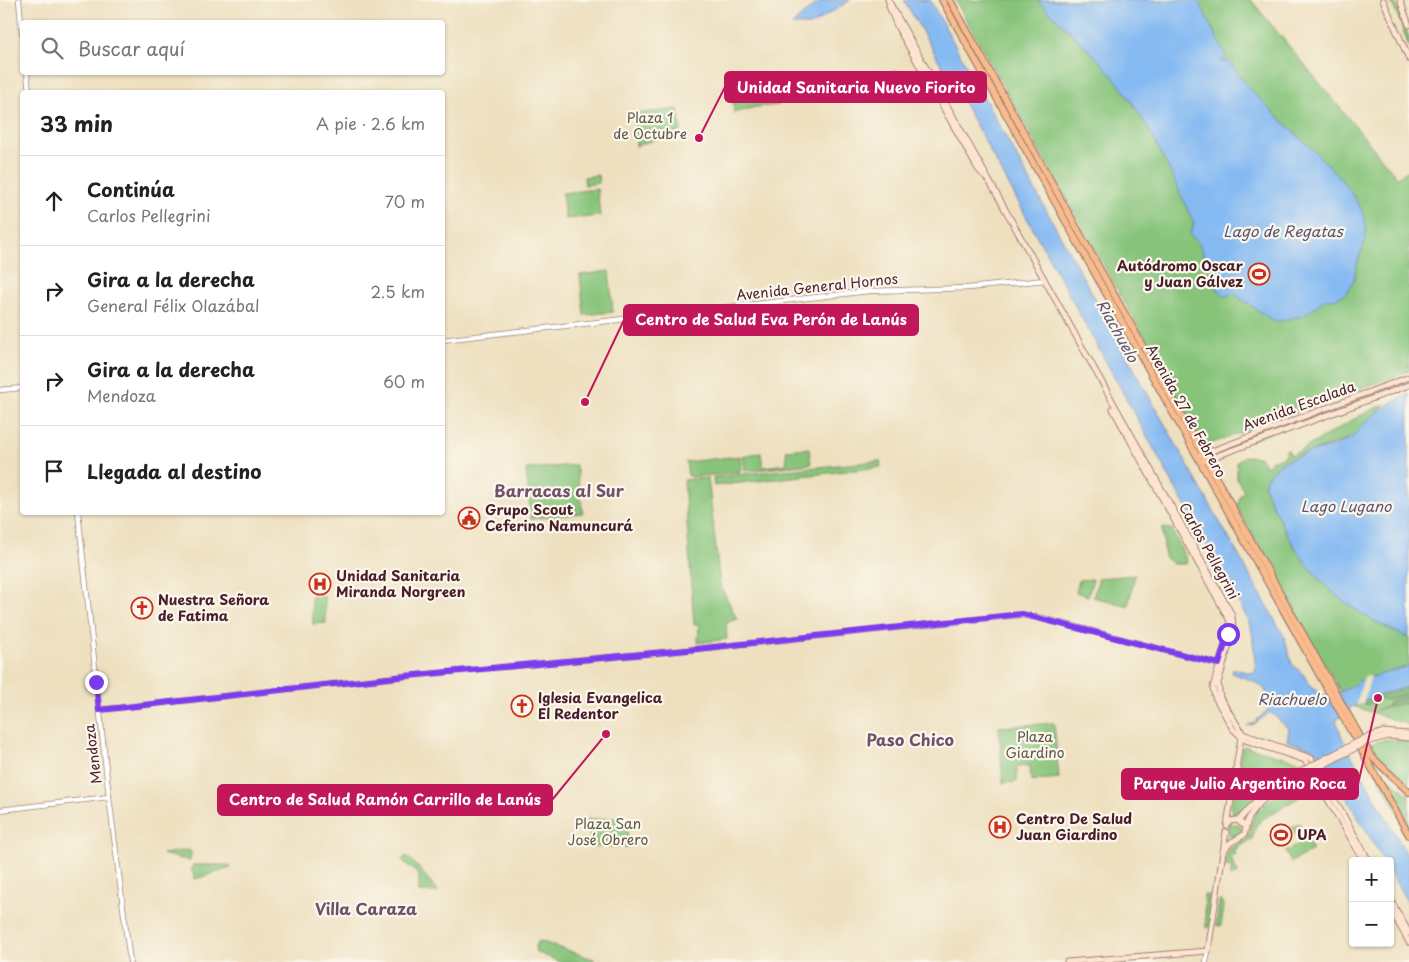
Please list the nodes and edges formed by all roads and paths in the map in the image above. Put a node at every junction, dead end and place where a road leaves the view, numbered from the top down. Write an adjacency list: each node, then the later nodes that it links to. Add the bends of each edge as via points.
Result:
1 (18, 0): 7 (street)
2 (888, 0): 12 (main road, Carlos Pellegrini)
3 (942, 0): 18 (main road, Avenida 27 de Febrero)
4 (950, 0): 18 (main road, Avenida 27 de Febrero)
5 (1383, 0): 9 (main road)
6 (1400, 0): 8 (main road)
7 (20, 20)
8 (1409, 25)
9 (1409, 59)
10 (27, 75): 11 (street)
11 (29, 90)
12 (1044, 280): 13 (street, Avenida General Hornos, via 968,288 869,291); 20 (main road, Carlos Pellegrini, via 1232,615 1233,631)
13 (445, 340)
14 (1409, 377): 18 (main road, Avenida Escalada)
15 (1409, 384): 18 (main road, Avenida Escalada)
16 (20, 388): 17 (street)
17 (0, 390)
18 (1202, 458): 22 (main road, Avenida 27 de Febrero)
19 (78, 515): 21 (street, Mendoza)
20 (1221, 665): 21 (street, via 1022,614); 24 (main road, Carlos Pellegrini, via 1214,693 1233,730)
21 (99, 710): 31 (street, Mendoza)
22 (1345, 715): 30 (main road, Avenida 27 de Febrero, via 1371,756); 38 (main road, Avenida 27 de Febrero)
23 (1409, 734): 26 (main road, via 1383,732)
24 (1242, 736): 27 (main road); 41 (main road, via 1306,760); 42 (main road, via 1311,758)
25 (1409, 738): 26 (main road, via 1383,736)
26 (1366, 740): 28 (main road, bridge)
27 (1237, 760): 29 (main road, via 1240,778 1246,787 1257,791); 32 (main road)
28 (1306, 771): 29 (main road); 36 (main road, via 1262,801 1250,815)
29 (1269, 788): 34 (main road)
30 (1409, 790)
31 (109, 797): 33 (street); 48 (street, Mendoza)
32 (1230, 804): 34 (main road); 35 (main road)
33 (0, 810)
34 (1238, 820): 35 (main road); 36 (main road)
35 (1227, 826): 37 (main road)
36 (1246, 827): 39 (main road)
37 (1226, 832): 39 (main road, via 1229,838); 40 (main road)
38 (1409, 835)
39 (1238, 840): 40 (main road, via 1230,843)
40 (1223, 853): 47 (main road)
41 (1362, 857)
42 (1367, 857)
43 (1392, 902): 45 (main road)
44 (1394, 915): 46 (main road)
45 (1409, 933)
46 (1409, 942)
47 (1208, 951): 49 (main road); 50 (street)
48 (130, 962)
49 (1067, 962)
50 (1206, 962)

